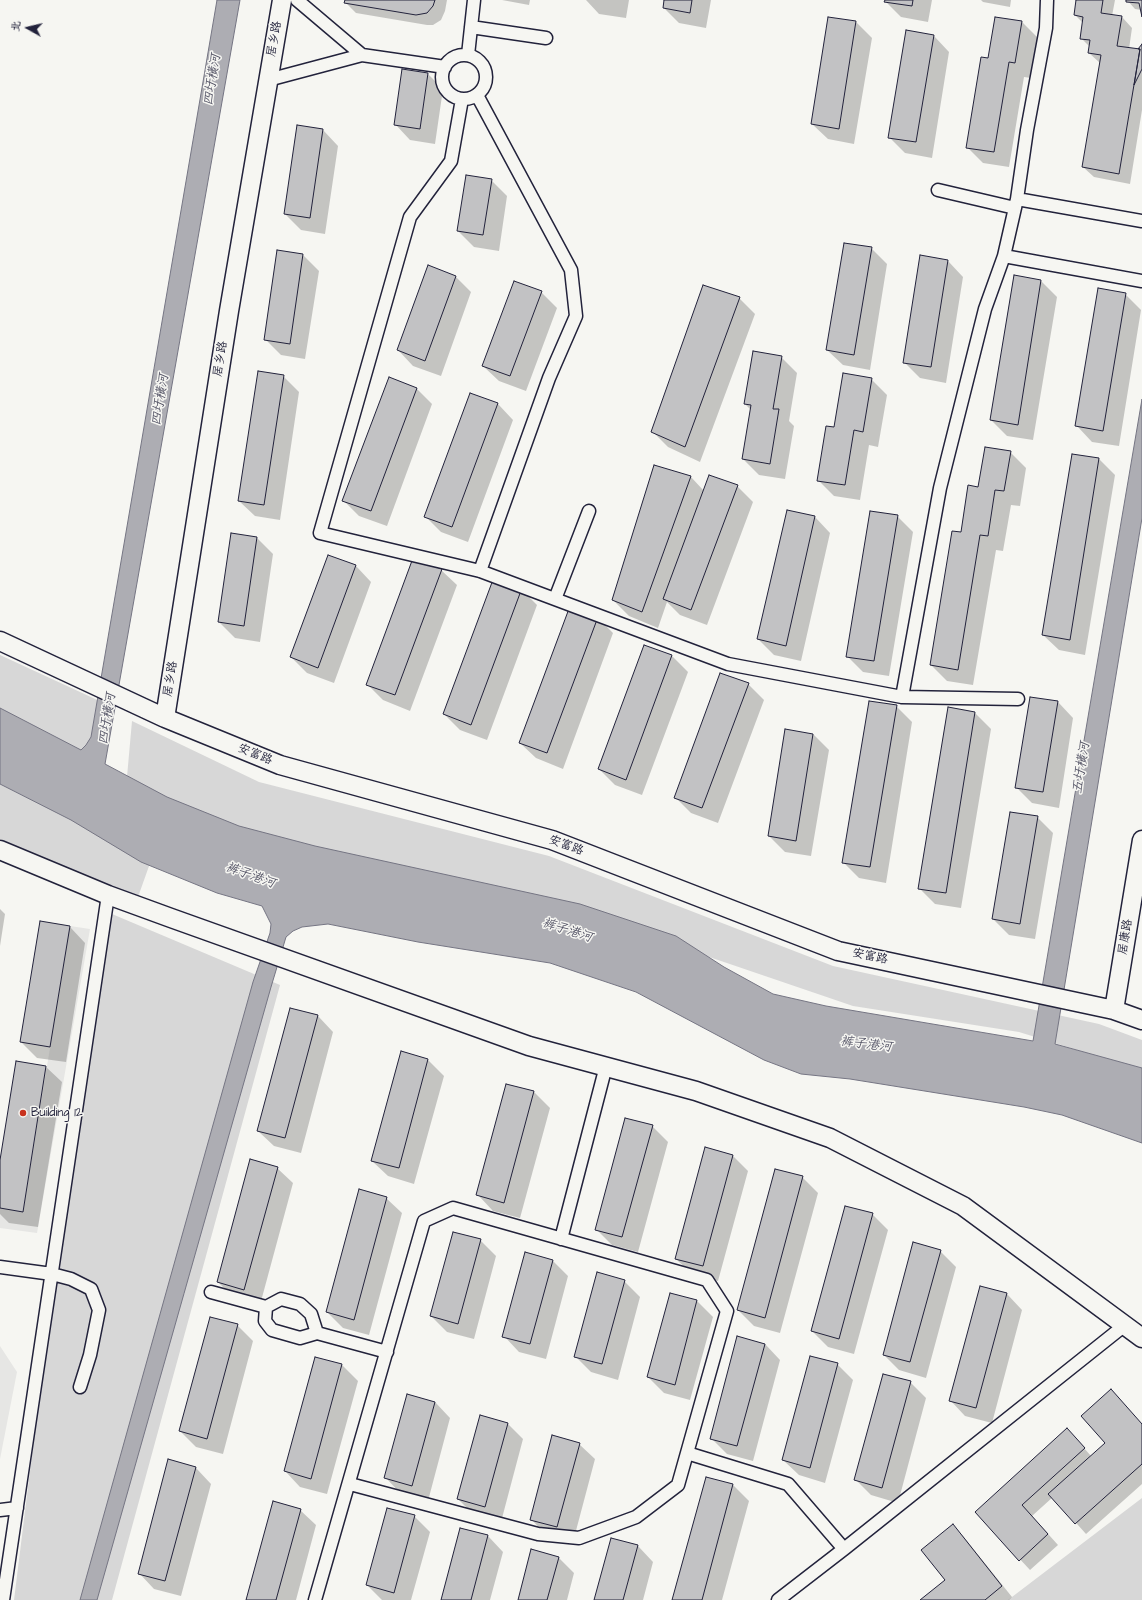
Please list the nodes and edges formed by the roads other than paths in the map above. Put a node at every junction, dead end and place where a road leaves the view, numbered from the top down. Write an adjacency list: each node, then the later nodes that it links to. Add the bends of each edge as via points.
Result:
1 (282, 0): 10 (street, 居乡路)
2 (297, 0): 7 (street)
3 (474, 0): 5 (street)
4 (1047, 0): 14 (street, via 1046,28)
5 (471, 27): 6 (street); 8 (street)
6 (546, 38)
7 (362, 55): 9 (street); 10 (street)
8 (468, 55): 9 (street, via 454,57); 11 (street, via 475,58 486,76 482,90)
9 (445, 67): 12 (street, via 442,81 444,87 449,93)
10 (268, 80): 24 (street, 居乡路)
11 (476, 95): 12 (street); 19 (street, via 571,270 576,316 549,378)
12 (462, 99): 19 (street, via 451,161 410,218 320,533)
13 (938, 190): 14 (street)
14 (1016, 203): 15 (street); 16 (street)
15 (1142, 221)
16 (1004, 256): 17 (street); 22 (street, via 985,309 940,488)
17 (1142, 281)
18 (589, 512): 20 (street)
19 (480, 571): 20 (street)
20 (555, 599): 22 (street, via 728,664)
21 (0, 641): 24 (street, 安富路)
22 (902, 697): 23 (street)
23 (1018, 699)
24 (165, 718): 28 (street, 安富路, via 280,765 552,840 838,951)
25 (1142, 840): 28 (street, 居康路)
26 (0, 850): 27 (street)
27 (108, 895): 30 (street, via 529,1046); 33 (street)
28 (1114, 1010): 29 (street, 安富路)
29 (1142, 1020)
30 (606, 1066): 31 (street); 36 (street, via 696,1091 830,1138 963,1206)
31 (561, 1239): 39 (street, via 453,1208 424,1221); 41 (street, via 707,1280 727,1311)
32 (0, 1267): 33 (street)
33 (52, 1274): 40 (street, via 71,1279 91,1289 99,1310 90,1355); 43 (street)
34 (211, 1292): 35 (street)
35 (266, 1307): 37 (street, via 281,1299 300,1304 310,1314); 37 (street, via 265,1320 272,1330 300,1338)
36 (1125, 1326): 38 (street); 45 (street)
37 (317, 1333): 39 (street)
38 (1142, 1338)
39 (387, 1352): 42 (street)
40 (80, 1387)
41 (687, 1452): 42 (street, via 678,1485 636,1517 579,1538 538,1534); 45 (street, via 788,1484)
42 (350, 1484): 47 (street)
43 (17, 1508): 44 (street); 46 (street)
44 (0, 1510)
45 (844, 1549): 48 (street)
46 (3, 1600)
47 (315, 1600)
48 (778, 1600)

